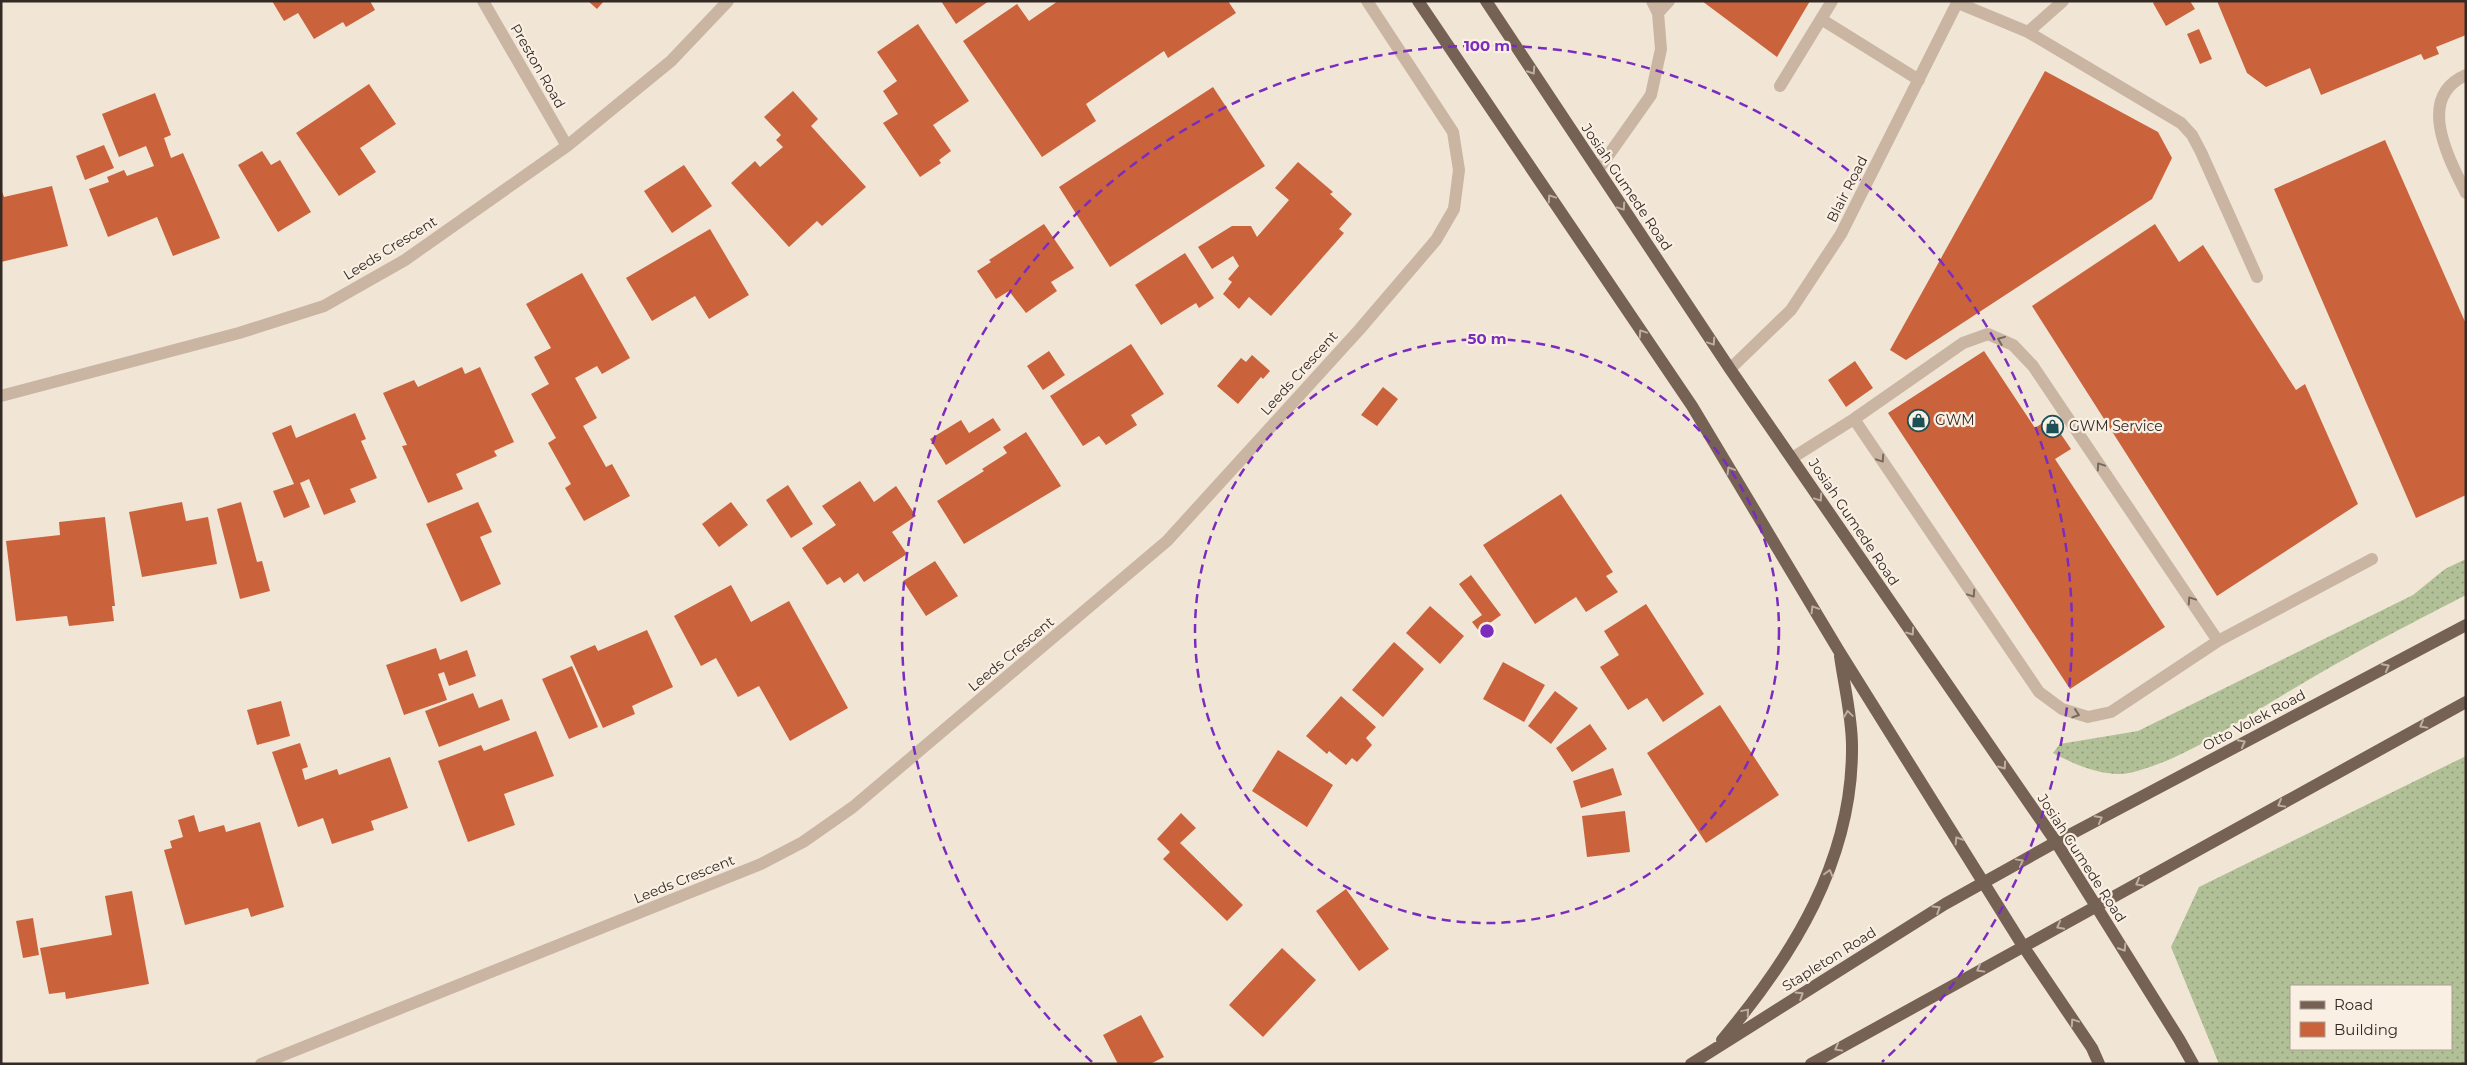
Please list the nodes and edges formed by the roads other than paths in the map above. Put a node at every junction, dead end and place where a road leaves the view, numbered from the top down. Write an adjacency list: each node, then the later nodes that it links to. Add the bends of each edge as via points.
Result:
1 (483, 1): 17 (street, Preston Road)
2 (728, 1): 17 (street, Leeds Crescent, via 671,61)
3 (1367, 1): 35 (street, Leeds Crescent, via 1454,132 1459,170 1454,209 1436,240 1359,330 1167,541 853,807 803,842 761,864)
4 (1418, 1): 28 (main road, one-way to 4, via 1692,406)
5 (1652, 1): 11 (street)
6 (1669, 1): 11 (street)
7 (1832, 1): 12 (street)
8 (2063, 1): 13 (street)
9 (1489, 2): 18 (main road, Josiah Gumede Road, one-way to 18)
10 (1958, 2): 13 (street); 15 (street, Blair Road)
11 (1658, 14): 18 (street, via 1661,50 1651,95)
12 (1821, 19): 15 (street); 16 (street)
13 (2028, 32): 20 (street, via 2181,124 2192,135)
14 (2466, 75): 19 (street, via 2443,94 2438,116 2446,152)
15 (1919, 80): 21 (street, Blair Road, via 1841,234 1814,276 1791,310)
16 (1780, 86)
17 (566, 146): 22 (street, Leeds Crescent, via 405,260 324,306)
18 (1598, 170): 21 (main road, Josiah Gumede Road, one-way to 21)
19 (2466, 193)
20 (2257, 276)
21 (1730, 369): 24 (main road, Josiah Gumede Road)
22 (1, 396)
23 (1854, 419): 24 (street); 27 (street, one-way to 27, via 2039,692 2062,709 2088,718 2111,712); 27 (street, one-way to 23, via 2034,366 2013,345 1988,334 1963,343)
24 (1792, 458): 30 (main road, Josiah Gumede Road, one-way to 30)
25 (2372, 559): 27 (street)
26 (2466, 625): 30 (main road, Otto Volek Road, one-way to 26)
27 (2218, 641)
28 (1839, 651): 31 (main road, one-way to 28); 34 (main road, one-way to 28, via 1758,998 1787,955 1826,883 1848,806 1852,746)
29 (2466, 702): 32 (main road, one-way to 32)
30 (2056, 842): 31 (main road, Otto Volek Road, one-way to 30); 32 (main road, Josiah Gumede Road)
31 (1984, 882): 33 (main road); 34 (main road, Stapleton Road, one-way to 31)
32 (2097, 906): 33 (main road, one-way to 33); 39 (main road, Josiah Gumede Road, one-way to 39)
33 (2023, 946): 37 (main road, one-way to 37); 38 (main road, one-way to 33, via 2092,1048)
34 (1714, 1049): 36 (main road, Stapleton Road)
35 (261, 1064)
36 (1690, 1064)
37 (1811, 1064)
38 (2099, 1064)
39 (2193, 1064)

